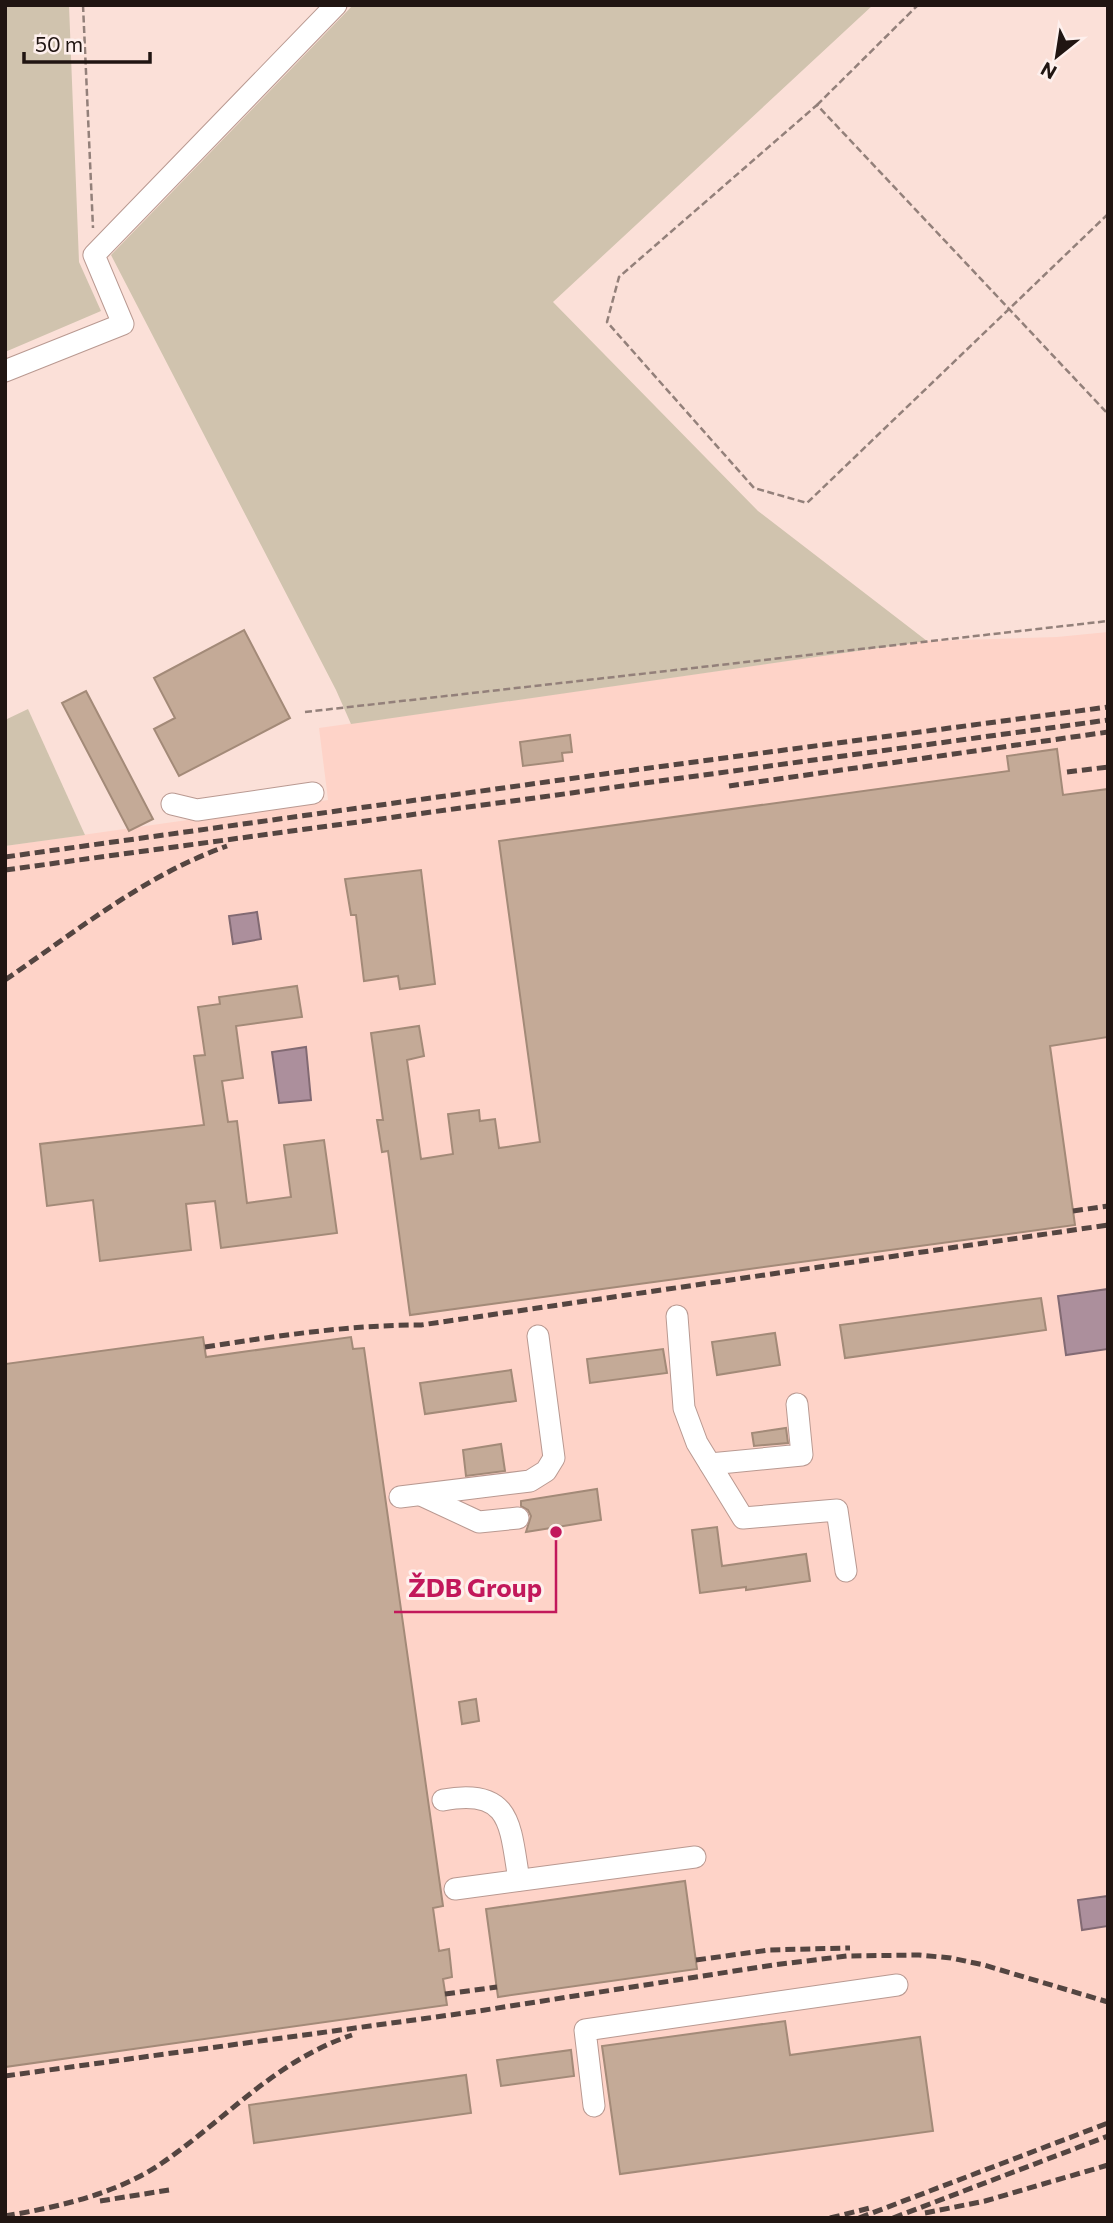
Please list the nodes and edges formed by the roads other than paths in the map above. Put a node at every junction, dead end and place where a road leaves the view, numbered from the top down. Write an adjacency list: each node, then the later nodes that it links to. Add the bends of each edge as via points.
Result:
1 (337, 5): 2 (street, via 94,255 123,324)
2 (5, 371)
3 (313, 793): 4 (street, via 197,810)
4 (172, 804)
5 (677, 1316): 8 (street, via 684,1408)
6 (538, 1335): 9 (street, via 554,1458 545,1471 530,1480 410,1496 479,1522)
7 (797, 1404): 8 (street, via 802,1455)
8 (710, 1464): 10 (street, via 743,1518 837,1510)
9 (518, 1518)
10 (846, 1571)
11 (443, 1800): 13 (street, via 467,1796 499,1808 510,1825)
12 (695, 1857): 13 (street)
13 (519, 1880): 14 (street)
14 (455, 1889)
15 (897, 1985): 16 (street, via 585,2030)
16 (594, 2106)

